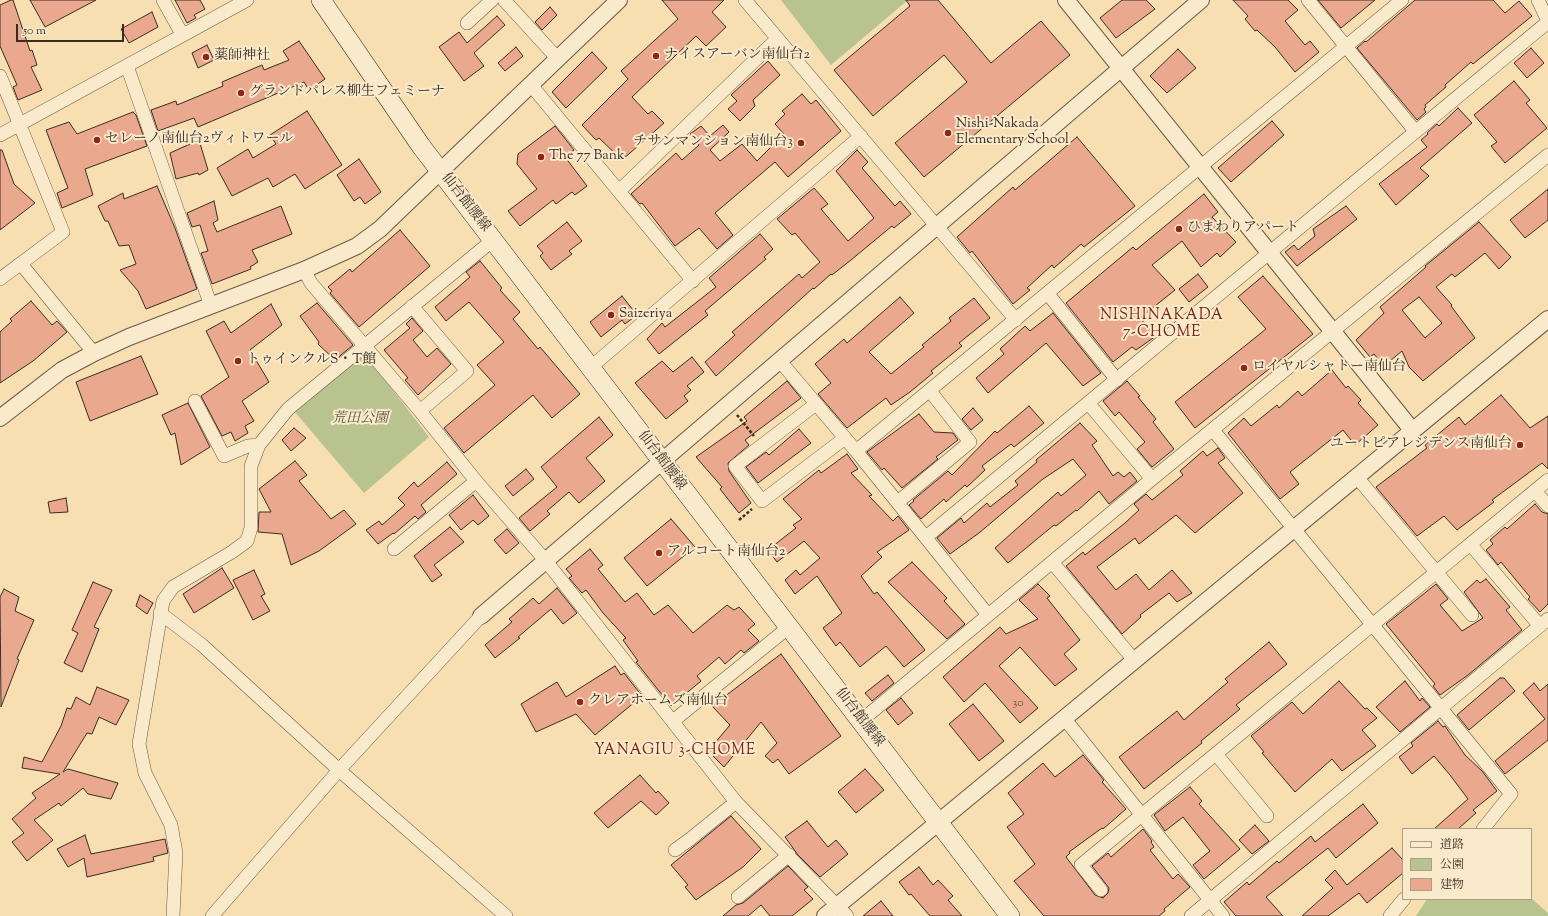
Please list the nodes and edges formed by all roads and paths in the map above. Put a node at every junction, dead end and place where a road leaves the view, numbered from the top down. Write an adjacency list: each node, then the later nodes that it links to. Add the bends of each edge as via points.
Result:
1 (163, 0): 15 (street)
2 (247, 0): 15 (street)
3 (321, 0): 29 (main road, 仙台館腰線, via 352,48)
4 (492, 0): 14 (street)
5 (504, 0): 18 (street)
6 (619, 0): 18 (street)
7 (745, 0): 16 (street)
8 (1066, 0): 20 (street)
9 (1201, 0): 20 (street)
10 (1308, 0): 17 (street)
11 (1402, 0): 17 (street)
12 (1538, 0): 13 (street)
13 (1548, 22): 24 (street)
14 (467, 23)
15 (182, 34): 19 (street)
16 (777, 38): 26 (street); 30 (street)
17 (1346, 47): 24 (street); 28 (street)
18 (558, 59): 22 (street)
19 (127, 66): 23 (street); 39 (street)
20 (1121, 68): 28 (street); 31 (street)
21 (0, 76): 23 (street)
22 (531, 85): 29 (street); 30 (street)
23 (20, 124): 25 (street); 34 (street, via 63,232)
24 (1416, 131): 33 (street)
25 (0, 135)
26 (861, 136): 31 (street); 37 (street)
27 (1548, 155): 43 (street)
28 (1201, 166): 33 (street); 38 (street)
29 (441, 172): 32 (main road, 仙台館腰線); 35 (street, via 380,229 357,246)
30 (619, 191): 37 (street)
31 (938, 226): 42 (street); 46 (street)
32 (494, 240): 40 (street); 47 (main road, 仙台館腰線)
33 (1270, 253): 43 (street); 48 (street)
34 (21, 264): 36 (street); 45 (street)
35 (304, 270): 39 (street); 44 (street, via 310,283)
36 (0, 280)
37 (692, 281): 47 (street)
38 (1048, 294): 42 (street); 48 (street)
39 (211, 306): 45 (street)
40 (412, 306): 44 (street); 53 (street, via 468,371)
41 (1548, 319): 57 (street)
42 (1016, 320): 49 (street)
43 (1333, 332): 56 (street); 57 (street)
44 (363, 346): 53 (street); 59 (street, via 288,409)
45 (94, 352): 55 (street, via 62,370)
46 (780, 360): 51 (street); 62 (street)
47 (591, 367): 62 (main road, 仙台館腰線)
48 (1117, 380): 52 (street)
49 (930, 391): 61 (street); 68 (street, via 970,442)
50 (195, 401): 59 (street, via 224,456 248,446)
51 (816, 404): 58 (street); 60 (street)
52 (1089, 404): 64 (street); 71 (street)
53 (420, 411): 66 (street)
54 (737, 415): 60 (path)
55 (0, 418)
56 (1213, 430): 64 (street); 70 (street)
57 (1412, 430): 63 (street)
58 (845, 438): 60 (street, via 762,501 735,466); 61 (street)
59 (259, 445): 77 (street, via 251,466 251,528 247,541 173,587 163,601)
60 (763, 445)
61 (856, 451): 68 (street)
62 (662, 461): 74 (street); 83 (main road, 仙台館腰線)
63 (1356, 476): 70 (street); 76 (street)
64 (1152, 479): 75 (street)
65 (1548, 480): 67 (street)
66 (476, 481): 73 (street); 74 (street)
67 (1535, 491): 69 (street); 72 (street)
68 (898, 502): 71 (street)
69 (1548, 506)
70 (1294, 528): 82 (street); 84 (street)
71 (926, 537): 78 (street)
72 (1471, 545): 76 (street); 81 (street)
73 (394, 548)
74 (546, 561): 80 (street); 88 (street)
75 (1052, 562): 78 (street); 84 (street)
76 (1437, 572): 79 (street); 82 (street)
77 (160, 613): 90 (street, via 202,645); 103 (street, via 139,744 145,773 171,825 176,853)
78 (988, 615): 87 (street)
79 (1472, 615)
80 (481, 616): 90 (street)
81 (1544, 623): 85 (street)
82 (1373, 624): 85 (street); 89 (street)
83 (788, 627): 87 (main road, 仙台館腰線); 88 (street)
84 (1134, 660): 86 (street)
85 (1441, 710): 95 (street, via 1511,794); 100 (street)
86 (1064, 718): 92 (street); 94 (street)
87 (862, 720): 94 (main road, 仙台館腰線)
88 (673, 721): 91 (street)
89 (1216, 754): 92 (street); 93 (street)
90 (340, 770): 104 (street); 105 (street)
91 (736, 802): 96 (street); 97 (street)
92 (1141, 814): 98 (street, via 1081,865); 100 (street)
93 (1267, 816)
94 (938, 822): 102 (street); 107 (main road, 仙台館腰線)
95 (1484, 828)
96 (675, 850)
97 (789, 856): 99 (street); 102 (street)
98 (1101, 890)
99 (738, 897)
100 (1210, 900): 108 (street); 109 (street)
101 (1403, 900): 110 (street)
102 (842, 911): 106 (street)
103 (173, 916)
104 (212, 916)
105 (506, 916)
106 (825, 916)
107 (1010, 916)
108 (1191, 916)
109 (1223, 916)
110 (1390, 916)

